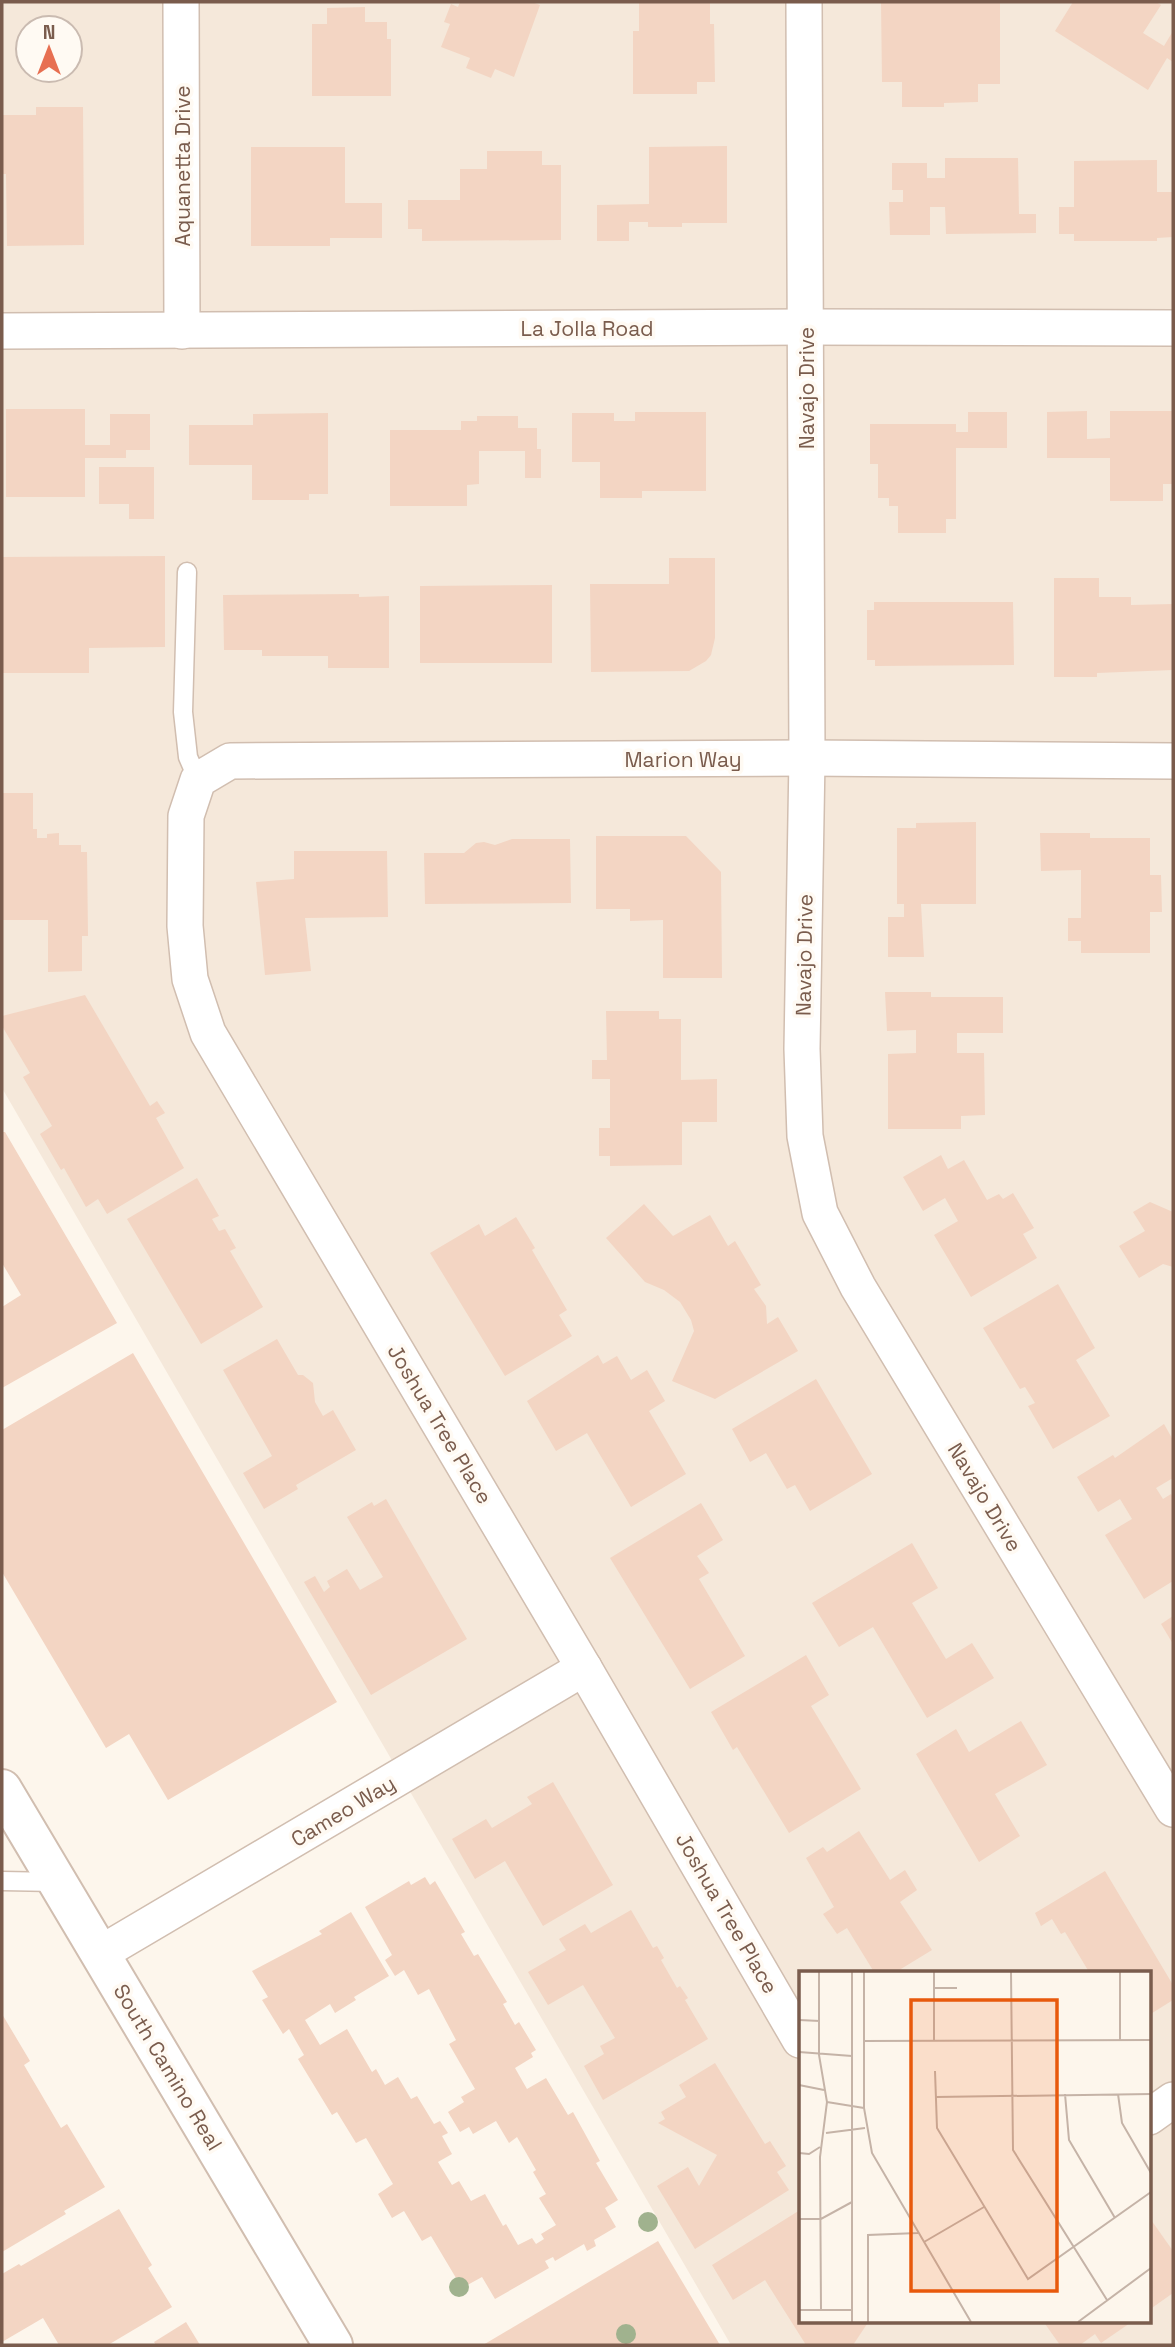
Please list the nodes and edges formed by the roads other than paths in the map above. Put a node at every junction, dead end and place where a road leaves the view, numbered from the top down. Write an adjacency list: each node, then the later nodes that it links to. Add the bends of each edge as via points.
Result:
1 (181, 2): 6 (street, Aquanetta Drive)
2 (804, 2): 3 (street, Navajo Drive)
3 (806, 327): 4 (street, La Jolla Road); 6 (street, La Jolla Road); 8 (street, Navajo Drive)
4 (1173, 328)
5 (2, 331): 6 (street, La Jolla Road)
6 (182, 331)
7 (187, 572): 10 (lane, via 183,712 188,757)
8 (807, 758): 9 (street, Marion Way); 10 (street, Marion Way, via 230,761); 13 (street, Navajo Drive, via 804,1111 820,1213 858,1287)
9 (1173, 761)
10 (198, 780): 11 (street, Joshua Tree Place, via 186,816 185,926 190,979 208,1032)
11 (584, 1668): 16 (street, Cameo Way); 17 (street, Joshua Tree Place)
12 (2, 1789): 15 (street, South Camino Real)
13 (1173, 1809)
14 (2, 1881): 15 (lane)
15 (57, 1882): 16 (street, South Camino Real)
16 (101, 1953): 20 (street, South Camino Real)
17 (799, 2038)
18 (1173, 2100): 19 (street)
19 (1150, 2116)
20 (333, 2345)

